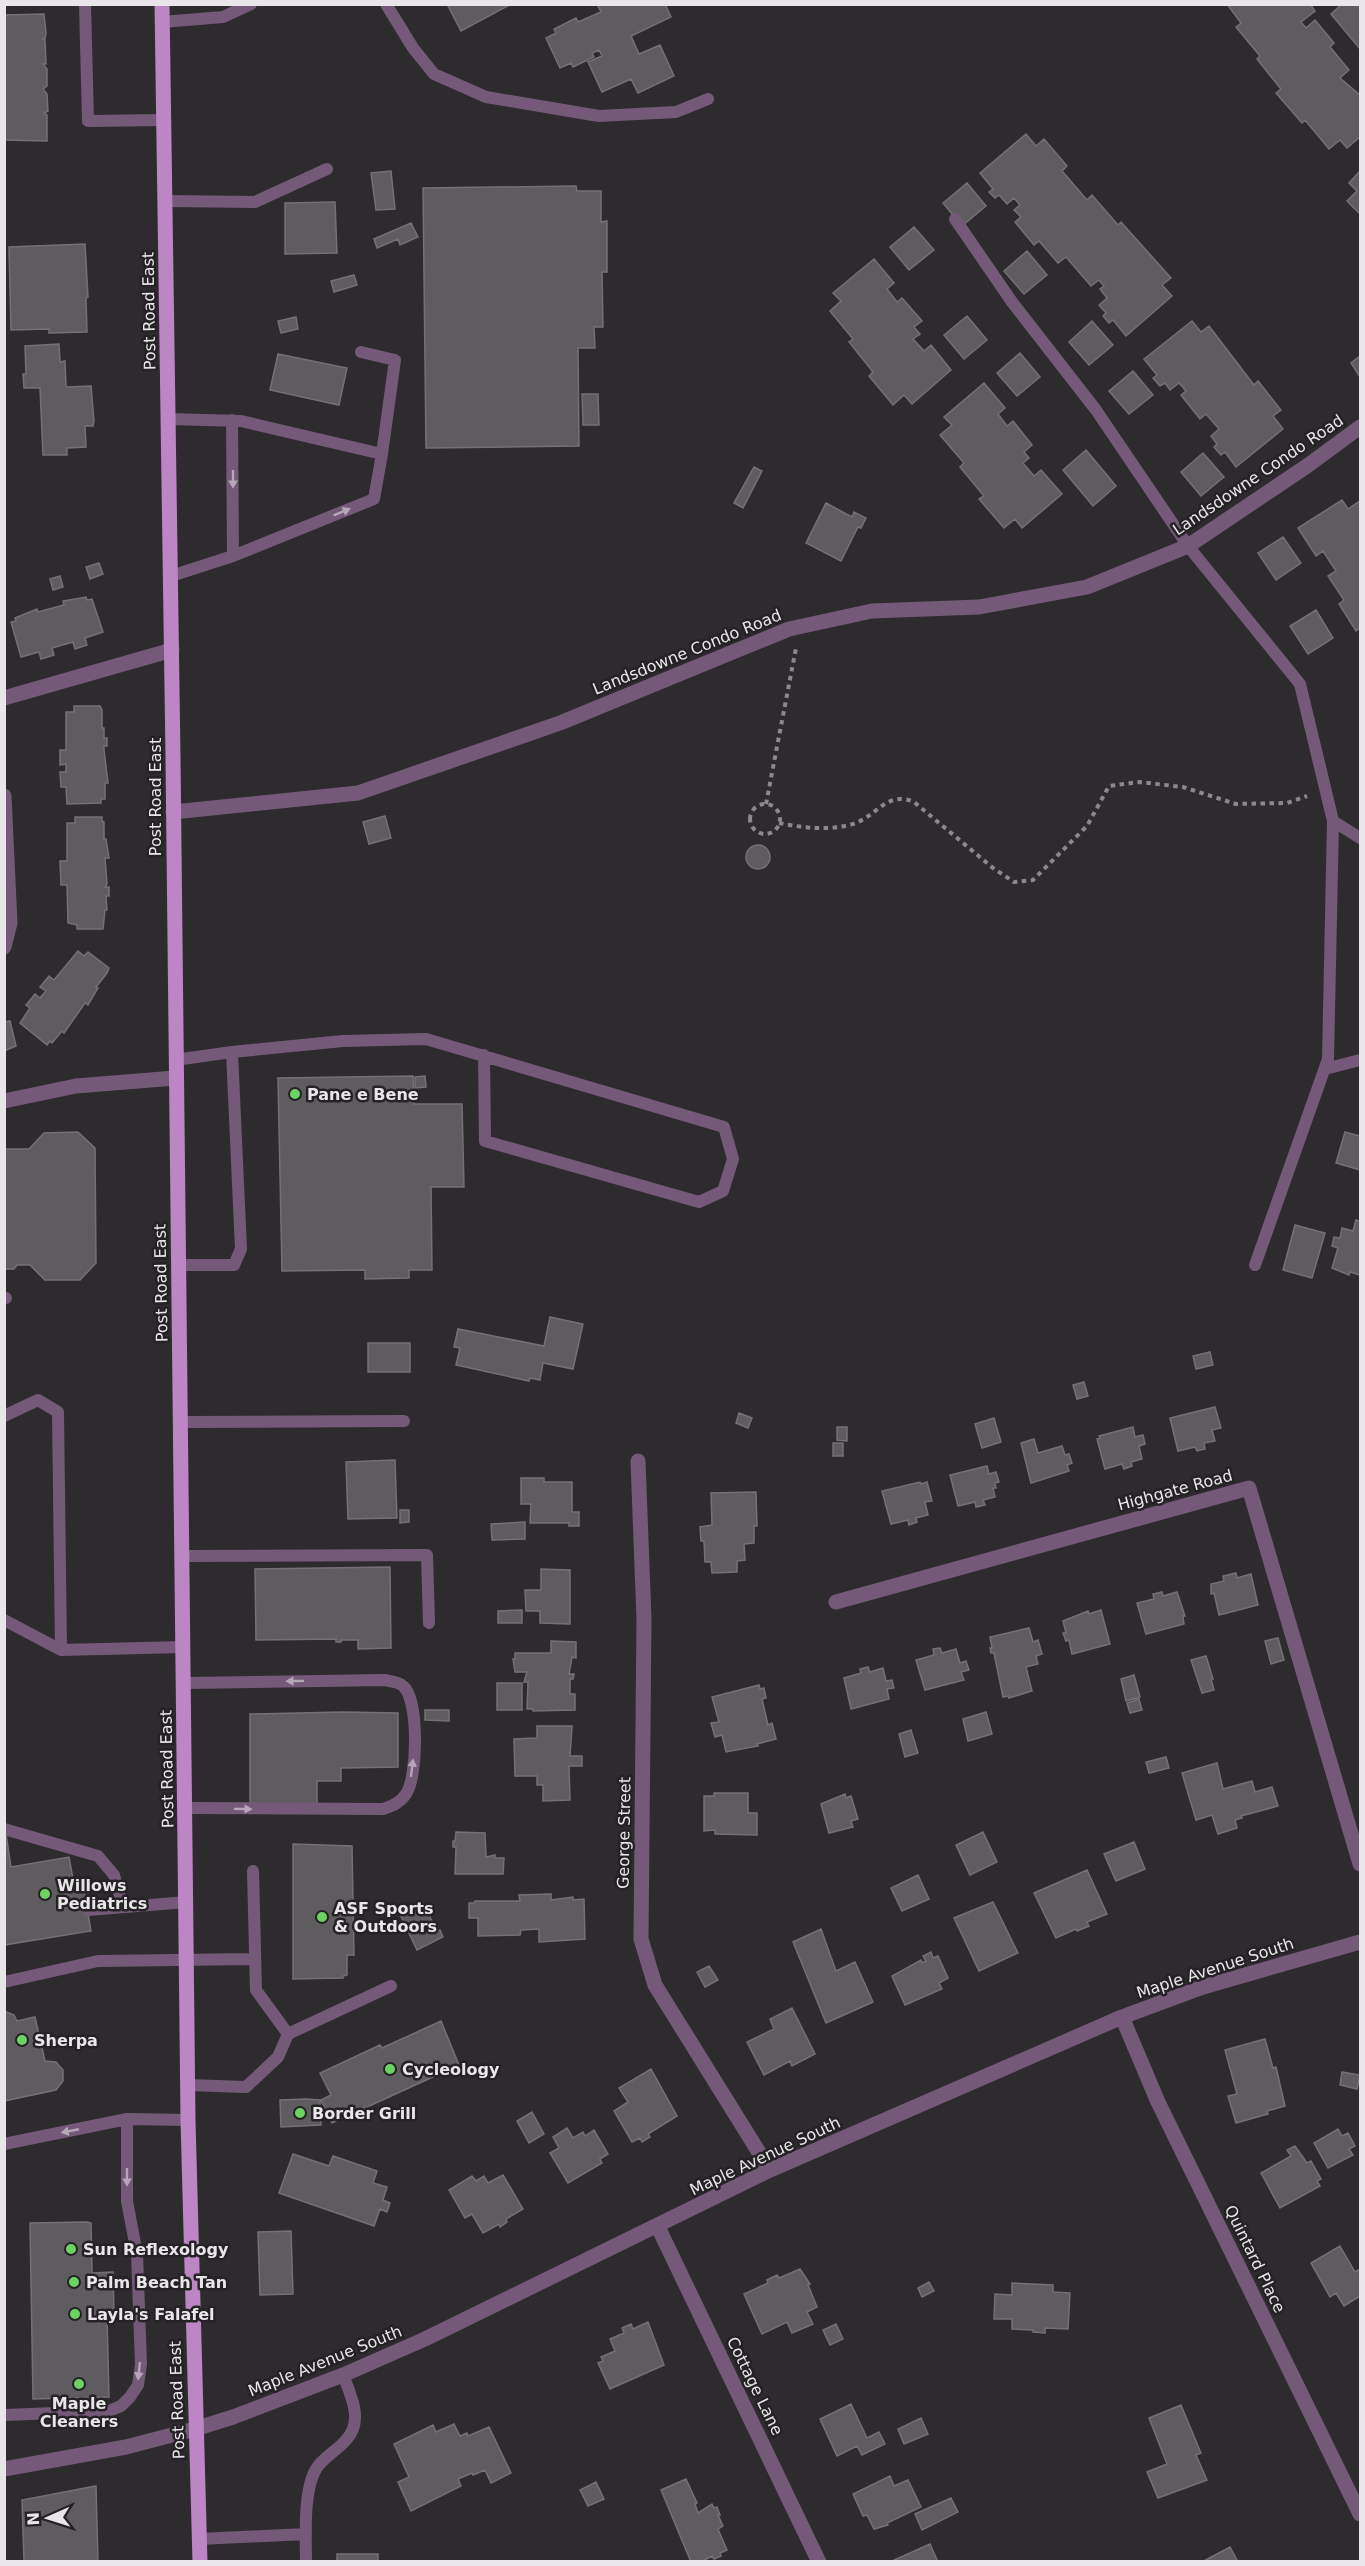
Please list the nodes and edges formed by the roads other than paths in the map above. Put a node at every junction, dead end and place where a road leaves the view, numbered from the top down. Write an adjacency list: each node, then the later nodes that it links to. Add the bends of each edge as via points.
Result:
1 (85, 4): 7 (lane, via 88,121)
2 (162, 4): 5 (main road, Post Road East)
3 (251, 4): 5 (lane, via 223,17)
4 (386, 4): 6 (lane, via 434,74 486,97 599,116 676,112)
5 (162, 21): 7 (main road, Post Road East)
6 (708, 99)
7 (165, 120): 9 (main road, Post Road East)
8 (327, 169): 9 (lane, via 255,202)
9 (166, 201): 12 (main road, Post Road East)
10 (955, 219): 16 (lane, via 1012,302 1096,410)
11 (361, 352): 15 (lane, via 395,360)
12 (168, 418): 13 (lane); 18 (main road, Post Road East)
13 (232, 420): 15 (lane); 17 (lane, one-way to 17)
14 (1360, 427): 16 (street, Landsdowne Condo Road)
15 (382, 454): 17 (lane, one-way to 15, via 374,499)
16 (1188, 546): 22 (street, Landsdowne Condo Road, via 1087,587 979,607 872,611 789,629 560,723 358,793); 23 (lane, via 1300,684)
17 (233, 556): 18 (lane)
18 (171, 576): 19 (main road, Post Road East)
19 (172, 650): 20 (street); 22 (main road, Post Road East)
20 (4, 698)
21 (4, 796): 25 (street, via 10,923)
22 (173, 812): 28 (main road, Post Road East)
23 (1334, 821): 24 (lane); 30 (lane)
24 (1360, 837)
25 (4, 947)
26 (232, 1052): 27 (lane, via 343,1041 426,1039); 28 (lane); 33 (lane, via 241,1249 234,1264)
27 (484, 1055): 27 (lane, via 724,1127 733,1159 723,1191 699,1202 485,1141)
28 (175, 1060): 31 (main road, Post Road East)
29 (1360, 1060): 30 (lane)
30 (1325, 1069): 34 (lane)
31 (175, 1078): 32 (street, via 76,1086); 33 (main road, Post Road East)
32 (4, 1101)
33 (178, 1265): 37 (main road, Post Road East)
34 (1255, 1265)
35 (4, 1416): 44 (lane, via 38,1400 58,1412)
36 (404, 1421): 37 (lane)
37 (181, 1422): 39 (main road, Post Road East)
38 (638, 1461): 64 (street, George Street, via 644,1608 641,1939 655,1985)
39 (182, 1556): 42 (lane, via 427,1555); 43 (main road, Post Road East)
40 (836, 1602): 48 (street, Highgate Road, via 1249,1488)
41 (4, 1620): 44 (lane)
42 (429, 1623)
43 (183, 1647): 44 (lane); 45 (main road, Post Road East)
44 (61, 1650)
45 (184, 1683): 46 (main road, Post Road East); 46 (lane, one-way to 45, via 383,1809 398,1803 408,1792 414,1710 402,1684 385,1680)
46 (185, 1808): 50 (main road, Post Road East)
47 (4, 1829): 51 (lane, via 98,1856 114,1875)
48 (1360, 1864)
49 (253, 1871): 54 (lane)
50 (187, 1902): 51 (lane); 55 (main road, Post Road East)
51 (123, 1907): 52 (lane)
52 (88, 1910)
53 (1360, 1942): 58 (street, Maple Avenue South, via 1203,1987)
54 (253, 1959): 55 (lane); 59 (lane, via 256,1990)
55 (187, 1960): 56 (lane, via 98,1961); 60 (main road, Post Road East)
56 (4, 1982)
57 (391, 1986): 59 (lane)
58 (1122, 2016): 64 (street, Maple Avenue South); 70 (street, Quintard Place, via 1158,2102)
59 (288, 2034): 60 (lane, via 278,2057 246,2087)
60 (188, 2085): 62 (main road, Post Road East)
61 (127, 2119): 62 (lane); 63 (lane, one-way to 63); 67 (lane, one-way to 67, via 128,2201 137,2254 141,2364 138,2385 121,2406 109,2411)
62 (188, 2120): 68 (main road, Post Road East)
63 (4, 2144)
64 (770, 2170): 65 (street, Maple Avenue South)
65 (658, 2227): 66 (street, Maple Avenue South); 75 (street, Cottage Lane)
66 (344, 2375): 68 (street, Maple Avenue South); 71 (lane, via 355,2404 356,2424 347,2440 316,2469 309,2487)
67 (4, 2415)
68 (195, 2429): 69 (street, Maple Avenue South, via 126,2447); 72 (main road, Post Road East)
69 (4, 2469)
70 (1360, 2514)
71 (306, 2535): 72 (lane); 74 (lane)
72 (199, 2539): 73 (main road, Post Road East)
73 (200, 2562)
74 (306, 2562)
75 (819, 2562)

